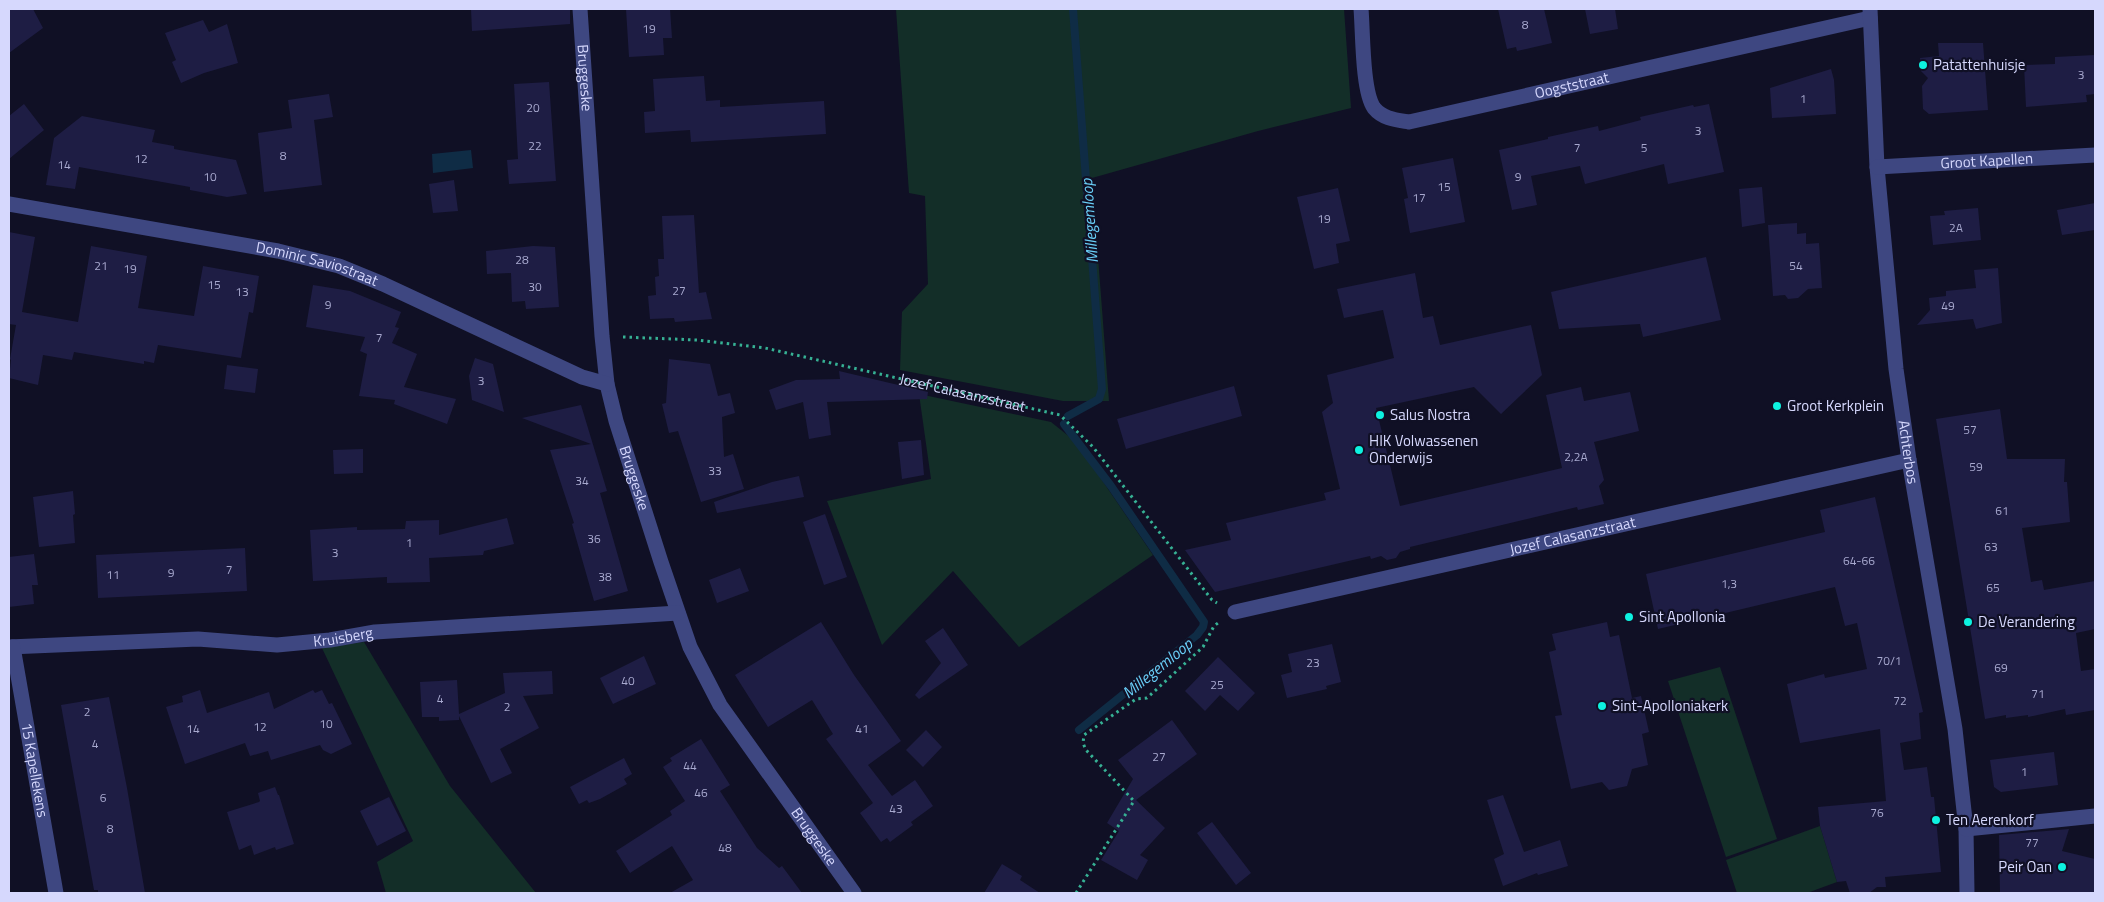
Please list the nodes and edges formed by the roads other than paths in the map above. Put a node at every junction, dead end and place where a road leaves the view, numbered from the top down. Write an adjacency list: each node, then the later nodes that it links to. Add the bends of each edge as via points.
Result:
1 (580, 9): 7 (street, Bruggeske)
2 (1361, 9): 3 (street, Oogststraat, via 1368,91 1374,108 1390,119 1409,122)
3 (1870, 14): 5 (street, Achterbos)
4 (2095, 155): 5 (street, Groot Kapellen)
5 (1877, 167): 8 (street, Achterbos, via 1896,369)
6 (9, 204): 7 (street, Dominic Saviostraat, via 278,251 339,266 582,377)
7 (606, 384): 9 (street, Bruggeske)
8 (1909, 460): 10 (street, Jozef Calasanzstraat); 13 (street, Achterbos, via 1954,730)
9 (678, 612): 11 (street, Kruisberg, via 375,632 277,645 198,639); 15 (street, Bruggeske, via 690,647 720,705)
10 (1236, 612)
11 (11, 647): 14 (street, 15 Kapellekens)
12 (2095, 816): 13 (street)
13 (1966, 829): 16 (street, Achterbos)
14 (56, 893)
15 (854, 893)
16 (1967, 893)

